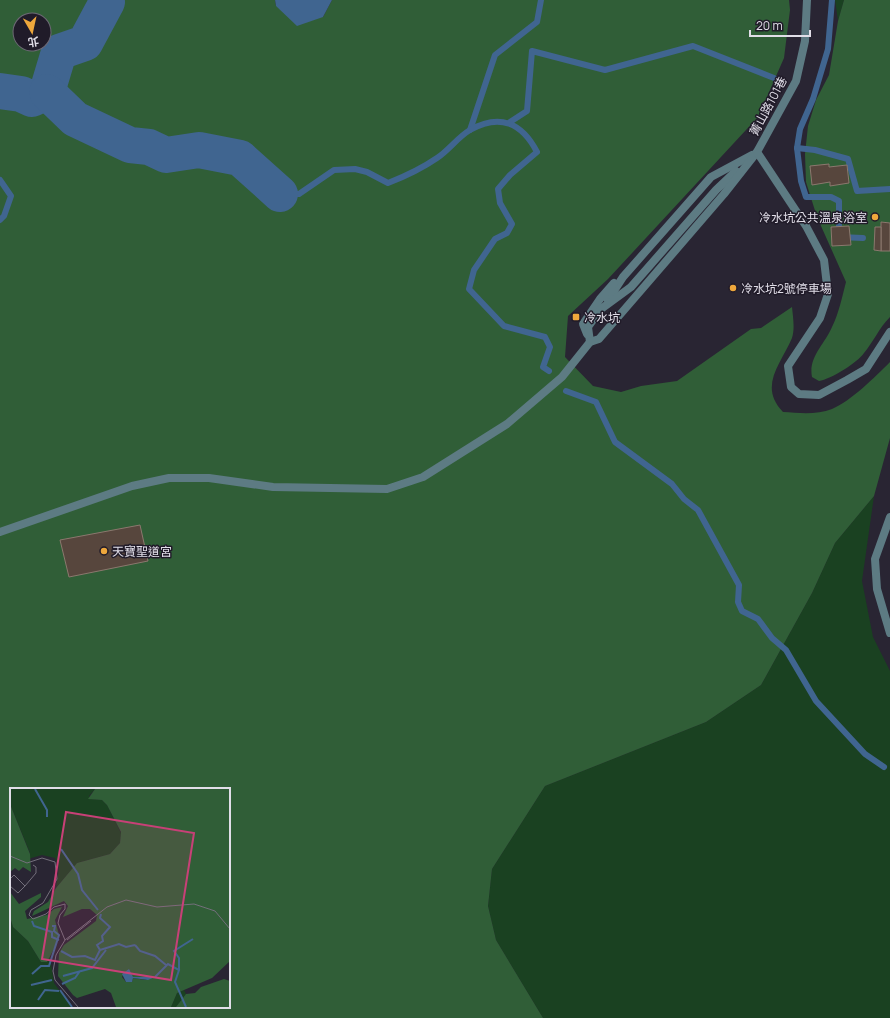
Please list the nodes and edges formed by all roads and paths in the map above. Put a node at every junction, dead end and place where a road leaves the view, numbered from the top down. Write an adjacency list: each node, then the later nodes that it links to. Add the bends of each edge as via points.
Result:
1 (807, 0): 2 (street, 菁山路101巷, via 805,41 796,81)
2 (757, 152): 3 (street, via 711,177); 4 (street, via 716,190 631,287); 5 (street, via 806,226 824,260 828,294 820,318 788,366 791,387 799,394 819,395 847,380 866,369); 6 (street, via 599,339)
3 (623, 277): 4 (street); 6 (street, via 600,299 583,324)
4 (602, 310): 6 (street, via 588,327)
5 (890, 332)
6 (590, 342): 8 (street, via 562,377 507,424 423,477 387,489 273,487 209,478 169,478 132,486)
7 (890, 517): 9 (street, via 876,559 877,589)
8 (0, 532)
9 (890, 634)

